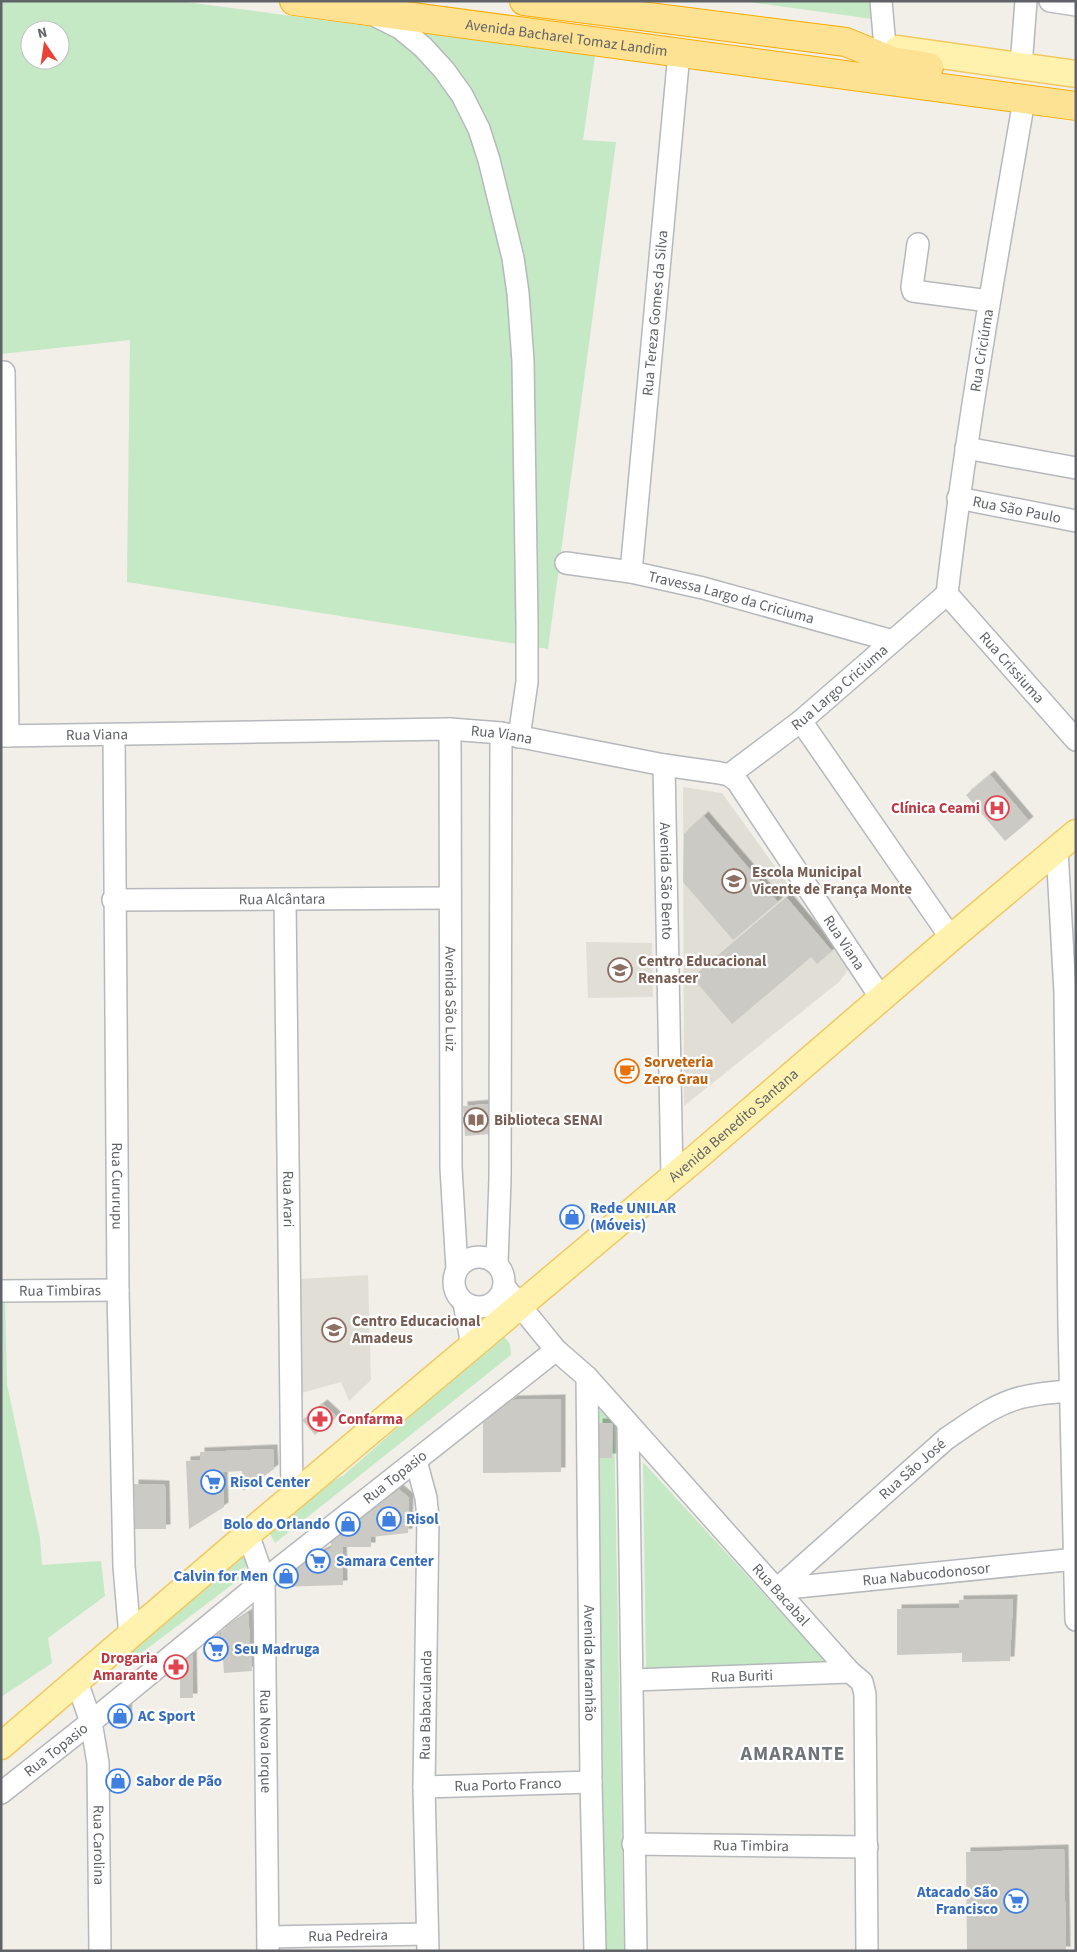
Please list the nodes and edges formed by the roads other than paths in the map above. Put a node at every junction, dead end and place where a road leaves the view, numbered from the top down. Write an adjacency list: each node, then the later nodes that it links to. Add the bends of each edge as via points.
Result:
1 (294, 1): 7 (highway, Avenida Bacharel Tomaz Landim)
2 (524, 1): 8 (highway, Avenida Bacharel Tomaz Landim)
3 (881, 1): 9 (street)
4 (1026, 1): 13 (street, Rua Criciúma)
5 (1050, 1): 6 (street)
6 (1076, 5)
7 (359, 10): 10 (highway, Avenida Bacharel Tomaz Landim); 29 (street, via 400,28 423,47 462,96 489,160 513,258 523,361 527,682)
8 (846, 42): 9 (main road, Avenida Bacharel Tomaz Landim); 13 (highway, Avenida Bacharel Tomaz Landim, via 892,62)
9 (885, 47): 13 (main road, Avenida Bacharel Tomaz Landim)
10 (679, 53): 13 (highway, Avenida Bacharel Tomaz Landim, via 839,74); 24 (street, Rua Tereza Gomes da Silva)
11 (1076, 74): 13 (main road, Avenida Bacharel Tomaz Landim)
12 (1076, 87): 13 (highway, Avenida Bacharel Tomaz Landim)
13 (1023, 88): 14 (highway, Avenida Bacharel Tomaz Landim); 15 (main road, Avenida Bacharel Tomaz Landim); 17 (street, Rua Criciúma)
14 (1076, 106)
15 (1076, 113)
16 (918, 244): 17 (street, via 913,291)
17 (989, 302): 19 (street, Rua Criciúma)
18 (4, 372): 30 (street)
19 (966, 448): 20 (street); 21 (street, Rua Criciúma)
20 (1076, 468)
21 (958, 498): 22 (street, Rua São Paulo); 25 (street, Rua Criciúma)
22 (1076, 521)
23 (566, 563): 24 (street, Travessa Largo da Criciuma)
24 (631, 572): 26 (street, Travessa Largo da Criciuma, via 703,588)
25 (947, 594): 26 (street, Rua Largo Criciuma); 32 (street, Rua Crissiuma)
26 (893, 641): 27 (street, Rua Largo Criciuma)
27 (801, 721): 34 (street, Rua Largo Criciuma); 39 (street)
28 (450, 730): 29 (street, Rua Viana); 31 (street, Rua Viana); 36 (street, Avenida São Luiz)
29 (510, 735): 33 (street, Rua Viana); 43 (street)
30 (5, 736): 31 (street, Rua Viana)
31 (114, 736): 37 (street, Rua Cururupu)
32 (1076, 740)
33 (664, 765): 34 (street, Rua Viana); 42 (street, Avenida São Bento)
34 (729, 775): 41 (street, Rua Viana, via 743,790)
35 (1067, 841): 39 (main road, Avenida Benedito Santana); 40 (street)
36 (449, 898): 38 (street, Rua Alcântara); 44 (street, Avenida São Luiz, via 451,1168)
37 (114, 900): 38 (street, Rua Alcântara); 46 (street, Rua Cururupu)
38 (285, 900): 57 (street, Rua Arari)
39 (951, 938): 41 (main road, Avenida Benedito Santana)
40 (1070, 993): 50 (street)
41 (880, 998): 42 (main road, Avenida Benedito Santana)
42 (672, 1178): 49 (main road, Avenida Benedito Santana)
43 (498, 1263): 44 (street, via 476,1257); 45 (street)
44 (457, 1269): 48 (street, via 455,1291)
45 (504, 1286): 48 (street, via 497,1299 484,1306); 49 (street)
46 (118, 1290): 47 (street, Rua Timbiras); 63 (street, Rua Cururupu, via 124,1566)
47 (1, 1291)
48 (464, 1303): 51 (street)
49 (520, 1306): 51 (main road, Avenida Benedito Santana); 52 (street, Rua Bacabal)
50 (1072, 1324): 54 (street)
51 (472, 1345): 57 (main road, Avenida Benedito Santana)
52 (556, 1350): 53 (street, Rua Bacabal); 56 (street, Rua Topasio)
53 (587, 1377): 55 (street, Rua Bacabal); 69 (street, Avenida Maranhão)
54 (1070, 1391): 59 (street); 61 (street, Rua São José, via 1027,1396 1001,1405 946,1439)
55 (628, 1423): 61 (street, Rua Bacabal); 65 (street)
56 (416, 1461): 60 (street, Rua Topasio); 70 (street, Rua Babaculanda, via 428,1518)
57 (292, 1497): 58 (main road, Avenida Benedito Santana)
58 (248, 1534): 60 (street, Rua Nova Iorque); 63 (main road, Avenida Benedito Santana)
59 (1075, 1559): 61 (street, Rua Nabucodonosor); 62 (street)
60 (264, 1580): 67 (street, Rua Topasio); 75 (street, Rua Nova Iorque)
61 (776, 1589): 64 (street, Rua Bacabal)
62 (1076, 1620)
63 (130, 1637): 66 (main road, Avenida Benedito Santana)
64 (850, 1672): 65 (street, Rua Buriti); 73 (street, Rua Bacabal, via 862,1682 865,1694)
65 (633, 1680): 72 (street)
66 (77, 1682): 67 (street, Rua Carolina); 68 (main road, Avenida Benedito Santana)
67 (91, 1722): 71 (street, Rua Topasio); 76 (street, Rua Carolina, via 98,1763)
68 (1, 1746)
69 (591, 1782): 70 (street, Rua Porto Franco); 77 (street, Avenida Maranhão)
70 (424, 1787): 74 (street, Rua Babaculanda)
71 (1, 1793)
72 (633, 1844): 73 (street, Rua Timbira); 78 (street)
73 (867, 1847): 79 (street, Rua Bacabal)
74 (428, 1942): 75 (street, Rua Pedreira)
75 (268, 1944)
76 (100, 1951)
77 (596, 1951)
78 (636, 1951)
79 (867, 1951)

